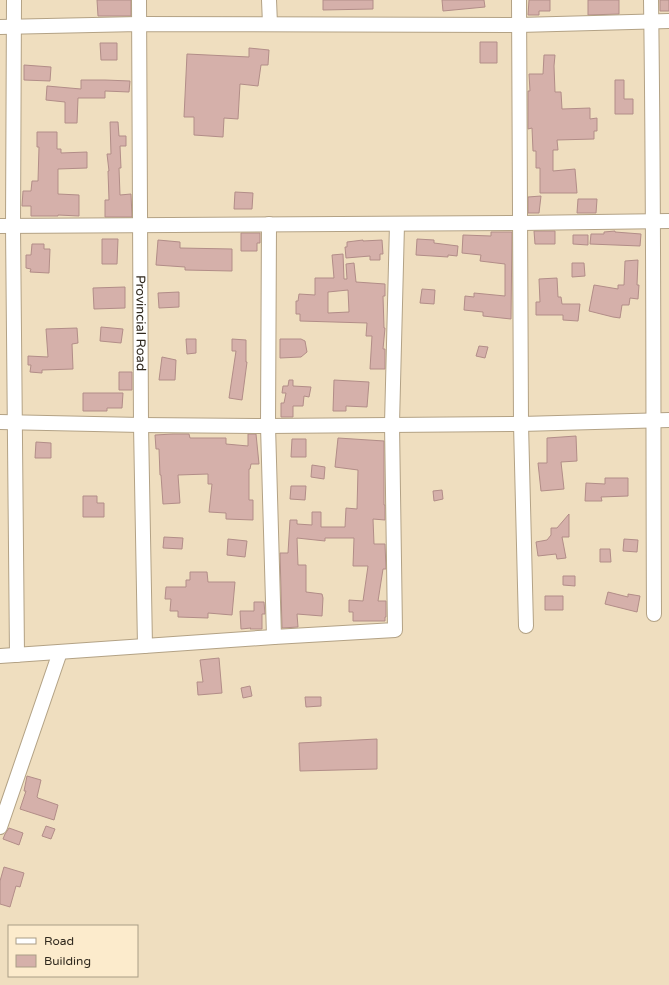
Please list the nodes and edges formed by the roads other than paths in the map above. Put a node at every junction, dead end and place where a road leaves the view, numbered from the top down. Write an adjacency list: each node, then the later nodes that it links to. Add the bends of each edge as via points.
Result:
1 (14, 0): 12 (street)
2 (139, 0): 8 (street, Provincial Road)
3 (269, 0): 9 (street)
4 (519, 0): 10 (street)
5 (651, 0): 6 (street)
6 (651, 21): 7 (street); 10 (street); 14 (street)
7 (669, 21)
8 (139, 24): 9 (street); 12 (street); 18 (street, Provincial Road)
9 (270, 24): 10 (street)
10 (519, 25): 15 (street)
11 (0, 27): 12 (street)
12 (15, 27): 19 (street)
13 (669, 220): 14 (street)
14 (654, 221): 15 (street); 20 (street)
15 (521, 223): 17 (street); 25 (street)
16 (269, 224): 17 (street); 18 (street); 27 (street)
17 (397, 224): 24 (street)
18 (139, 225): 19 (street); 26 (street, Provincial Road)
19 (6, 226): 23 (street)
20 (653, 420): 21 (street); 25 (street); 28 (street)
21 (669, 420)
22 (0, 422): 23 (street)
23 (14, 422): 26 (street); 33 (street)
24 (392, 424): 25 (street); 27 (street); 30 (street, via 396,630)
25 (521, 424): 29 (street)
26 (141, 425): 27 (street); 31 (street, Provincial Road)
27 (268, 426): 30 (street)
28 (654, 614)
29 (526, 626)
30 (274, 637): 31 (street)
31 (144, 646): 32 (street)
32 (60, 652): 33 (street); 35 (street)
33 (17, 655): 34 (street)
34 (0, 656)
35 (0, 828)

